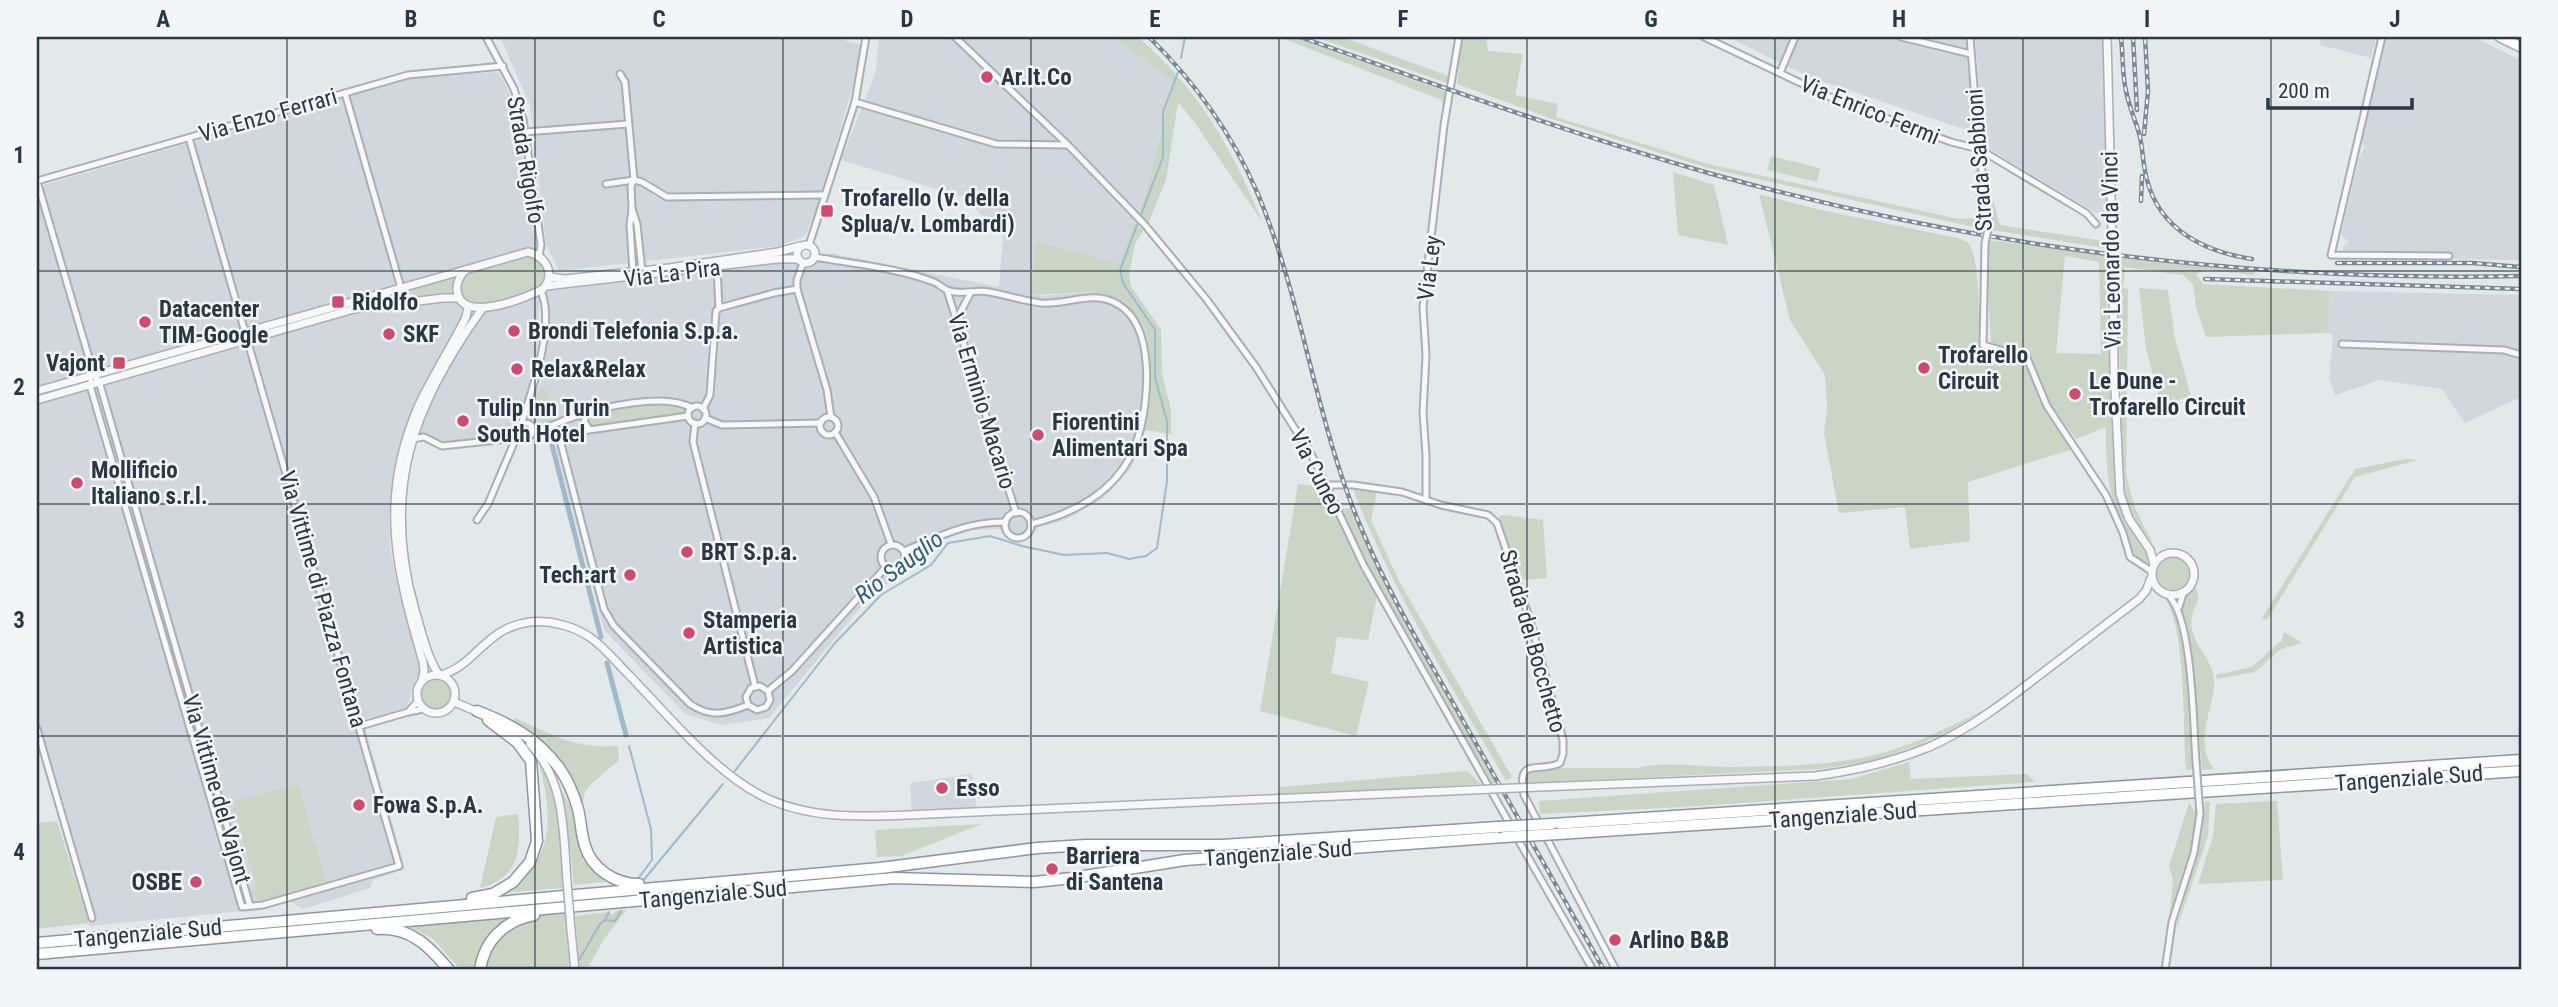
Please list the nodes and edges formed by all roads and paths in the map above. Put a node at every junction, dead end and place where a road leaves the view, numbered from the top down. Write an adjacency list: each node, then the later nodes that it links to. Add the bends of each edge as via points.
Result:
1 (486, 37): 15 (street, Strada Rigolfo)
2 (866, 37): 19 (street)
3 (955, 37): 23 (street, Via Cuneo)
4 (1459, 37): 82 (street, Via Ley, via 1423,307)
5 (1704, 37): 12 (street, Via Enrico Fermi)
6 (1795, 37): 16 (street)
7 (1901, 37): 14 (street)
8 (1970, 37): 14 (street, Strada Sabbioni)
9 (2106, 37): 87 (street, Via Leonardo da Vinci, bridge, via 2118,482 2124,508)
10 (2382, 37): 37 (street, via 2331,255)
11 (2500, 37): 13 (main road)
12 (1712, 39): 16 (street, Via Enrico Fermi)
13 (2521, 47)
14 (1971, 54): 24 (street, Strada Sabbioni)
15 (503, 66): 18 (street, Via Enzo Ferrari, via 408,75); 21 (street, Strada Rigolfo)
16 (1780, 73): 24 (street, Via Enrico Fermi, via 1832,98)
17 (620, 74): 20 (street, via 625,82)
18 (345, 93): 22 (street, Via Enzo Ferrari); 43 (street)
19 (855, 102): 23 (street, via 996,144); 28 (street)
20 (628, 124): 21 (street); 25 (street)
21 (525, 132): 35 (street, Strada Rigolfo)
22 (189, 138): 26 (street, Via Enzo Ferrari); 55 (street, Via Vittime di Piazza Fontana)
23 (1068, 145): 81 (street, Via Cuneo, via 1146,225 1206,300 1256,367 1301,438)
24 (1979, 149): 30 (street, Via Enrico Fermi); 92 (street, Strada Sabbioni, bridge, via 1989,225 1983,345 2027,358 2048,406 2106,495 2130,557)
25 (634, 180): 27 (street); 28 (street, via 667,197); 29 (street)
26 (37, 181): 58 (street, Via Vittime del Vajont)
27 (606, 184)
28 (824, 195): 33 (street)
29 (632, 209): 31 (street); 32 (street)
30 (2096, 224)
31 (638, 241): 32 (street); 41 (street)
32 (631, 242): 41 (street)
33 (809, 245): 34 (street); 36 (street)
34 (800, 246): 38 (street, via 796,254); 41 (street, Via La Pira)
35 (539, 256): 40 (street, via 524,252); 42 (street, via 546,262)
36 (815, 257): 38 (street, via 809,263); 46 (street, via 920,277)
37 (2449, 257)
38 (800, 261): 39 (street, Via La Pira, via 790,257); 45 (street)
39 (717, 267): 44 (street, Via La Pira); 51 (street)
40 (465, 270): 43 (street); 48 (street, via 458,280)
41 (638, 271): 42 (street, Via La Pira)
42 (549, 277): 44 (street)
43 (401, 287): 49 (street); 52 (street)
44 (543, 288): 53 (street, Via La Pira); 62 (street, via 542,344)
45 (797, 289): 51 (street); 67 (street)
46 (947, 290): 47 (street); 54 (street, Via Erminio Macario)
47 (971, 292): 54 (street, via 960,313); 86 (street, via 982,290 1041,303 1098,298 1120,305 1143,337 1144,408 1138,438 1126,463 1091,501)
48 (459, 298): 49 (street); 50 (street)
49 (405, 302): 52 (street)
50 (468, 307): 53 (street); 103 (street, via 411,424 395,493 396,555 423,662)
51 (719, 308): 64 (street, via 710,395)
52 (340, 309): 55 (street)
53 (482, 309): 78 (street, via 431,395)
54 (960, 327): 83 (street, Via Erminio Macario)
55 (246, 335): 58 (street); 113 (street, Via Vittime di Piazza Fontana)
56 (2342, 344): 57 (street, via 2504,350)
57 (2521, 355)
58 (96, 378): 59 (street); 60 (street); 79 (street, Via Vittime del Vajont)
59 (90, 384): 61 (street); 80 (street, Via Vittime del Vajont)
60 (37, 391)
61 (37, 400)
62 (526, 407): 72 (street); 73 (street)
63 (692, 408): 64 (street); 65 (street, via 663,401); 66 (street)
64 (703, 409): 68 (street)
65 (588, 413): 71 (street); 74 (street, via 583,421)
66 (688, 416): 69 (street); 74 (street)
67 (831, 417): 70 (street); 75 (street, via 837,422)
68 (705, 418): 69 (street); 70 (street, via 722,425)
69 (695, 423): 105 (street, via 693,442)
70 (820, 423): 75 (street, via 824,433)
71 (550, 426): 73 (street); 76 (street)
72 (520, 428): 73 (street, via 524,424); 77 (street)
73 (531, 428): 77 (street, via 527,437)
74 (589, 429): 76 (street)
75 (835, 432): 88 (street, via 874,496)
76 (561, 434): 109 (street, via 590,561 614,626 699,710 720,715)
77 (519, 437): 78 (street, via 442,446 424,437); 84 (street)
78 (412, 439): 102 (street, via 401,494 400,535 429,657)
79 (120, 453): 80 (street); 97 (street, Via Vittime del Vajont)
80 (111, 456): 98 (street, Via Vittime del Vajont)
81 (1324, 485): 82 (street, Strada del Bocchetto, via 1377,488); 134 (street, Via Cuneo, via 1364,566)
82 (1426, 500): 135 (street, Strada del Bocchetto, via 1488,515 1499,527 1563,740 1560,764 1532,766 1524,772 1524,795)
83 (1016, 513): 85 (street); 86 (street, via 1024,514)
84 (477, 520)
85 (1006, 523): 86 (street, via 1009,533 1019,538); 89 (street, via 965,526)
86 (1031, 524)
87 (2144, 541): 90 (street, Via Leonardo da Vinci); 92 (street, Via Leonardo da Vinci)
88 (891, 544): 89 (street); 91 (street, via 881,552)
89 (904, 551): 91 (street, via 901,566)
90 (2167, 554): 92 (street); 93 (street, via 2181,555 2191,563 2192,583)
91 (886, 567): 106 (street, via 792,671)
92 (2152, 571): 94 (street, via 2154,585); 95 (street)
93 (2183, 594): 94 (street); 96 (street)
94 (2167, 595): 95 (street); 96 (street)
95 (2139, 599): 99 (street, bridge, via 1969,726 1930,746 1855,770 1815,776 905,816 829,815 764,797 736,780 592,639 572,628 540,622 518,625 485,641)
96 (2179, 611): 136 (street, bridge, via 2189,670 2200,814 2194,853 2172,922)
97 (168, 621): 98 (street); 100 (street, Via Vittime del Vajont)
98 (160, 624): 101 (street, Via Vittime del Vajont)
99 (463, 665): 102 (street); 104 (street)
100 (182, 670): 101 (street); 115 (street, Via Vittime del Vajont)
101 (174, 672): 116 (street, Via Vittime del Vajont)
102 (440, 675): 103 (street); 104 (street)
103 (422, 681): 107 (street)
104 (454, 686): 108 (street)
105 (755, 686): 106 (street); 109 (street, via 747,692)
106 (768, 691): 109 (street, via 766,707 757,710)
107 (417, 702): 110 (street); 111 (street)
108 (454, 702): 110 (street, via 440,713); 112 (street)
109 (748, 705)
110 (424, 709): 111 (street)
111 (408, 712): 113 (street)
112 (477, 712): 123 (highway, via 515,727 555,763 577,804 587,851 599,869 624,883); 126 (highway, via 517,742 531,761 537,841 530,862 508,886); 133 (street, bridge, via 531,744 551,772 561,807)
113 (360, 726): 124 (street, Via Vittime di Piazza Fontana, via 399,866)
114 (37, 729): 127 (street)
115 (204, 746): 116 (street); 118 (street, Via Vittime del Vajont)
116 (196, 748): 119 (street, Via Vittime del Vajont)
117 (2521, 760): 123 (highway, Tangenziale Sud, bridge, via 1222,845 1050,847)
118 (208, 761): 119 (street); 121 (street, Via Vittime del Vajont)
119 (200, 764): 122 (street, Via Vittime del Vajont)
120 (2521, 771): 125 (highway, Tangenziale Sud, bridge, via 1185,860 1034,882 894,878)
121 (219, 799): 122 (street); 124 (street, Via Vittime del Vajont)
122 (212, 802): 124 (street, Via Vittime del Vajont, via 242,907)
123 (671, 886): 126 (highway, Tangenziale Sud)
124 (250, 906)
125 (576, 906): 128 (highway, Tangenziale Sud); 132 (highway, via 526,916 505,926 487,946)
126 (439, 907): 129 (highway, Tangenziale Sud)
127 (92, 918)
128 (327, 928): 130 (highway, Tangenziale Sud); 131 (highway, via 404,932 424,942)
129 (37, 943)
130 (37, 954)
131 (449, 970)
132 (480, 970)
133 (575, 970)
134 (1593, 970)
135 (1616, 970)
136 (2165, 970)

